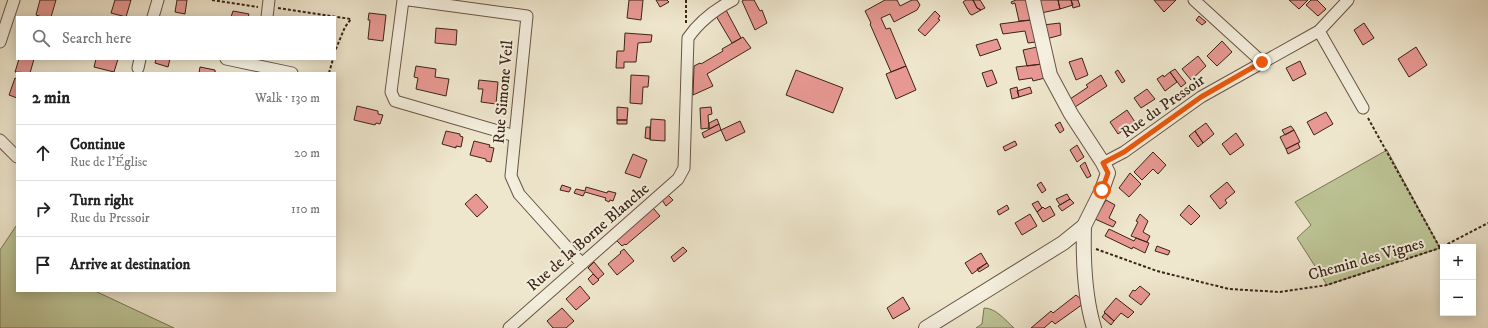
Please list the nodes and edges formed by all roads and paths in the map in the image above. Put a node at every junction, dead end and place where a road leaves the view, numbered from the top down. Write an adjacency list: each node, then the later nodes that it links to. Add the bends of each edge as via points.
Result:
1 (14, 0): 17 (street)
2 (158, 0): 12 (street)
3 (212, 0): 11 (path)
4 (403, 0): 26 (street, via 391,92 395,101)
5 (410, 0): 26 (street, Rue Simone Veil, via 526,16)
6 (686, 0): 16 (path, via 685,20)
7 (733, 0): 16 (street, via 696,26)
8 (1032, 0): 29 (street, via 1050,75 1071,114)
9 (1194, 0): 22 (street)
10 (1348, 0): 15 (street, Rue du Pressoir)
11 (268, 8): 13 (path)
12 (153, 16)
13 (332, 16)
14 (336, 17): 18 (path, via 351,19)
15 (1319, 31): 22 (street, Rue du Pressoir); 25 (street)
16 (688, 38): 35 (street, Rue de la Borne Blanche, via 684,168 678,180)
17 (0, 42)
18 (336, 49)
19 (237, 60): 21 (street)
20 (333, 60): 24 (path)
21 (258, 62): 23 (street)
22 (1262, 62): 29 (street, Rue du Pressoir, via 1201,97 1124,152)
23 (289, 72)
24 (329, 72)
25 (1363, 108): 34 (path)
26 (515, 136): 35 (street, Rue Simone Veil, via 511,176 519,194)
27 (0, 140): 28 (street)
28 (16, 156)
29 (1103, 163): 31 (street, via 1108,173)
30 (1488, 223): 32 (path, Chemin des Vignes)
31 (1084, 226): 33 (street); 37 (street, via 1063,243)
32 (1448, 244)
33 (1083, 245): 34 (path, Chemin des Vignes, via 1157,271 1229,289 1280,292 1327,285); 38 (street, via 1089,310)
34 (1440, 248)
35 (582, 264): 36 (street, Rue de la Borne Blanche)
36 (509, 328)
37 (926, 328)
38 (1094, 328)

